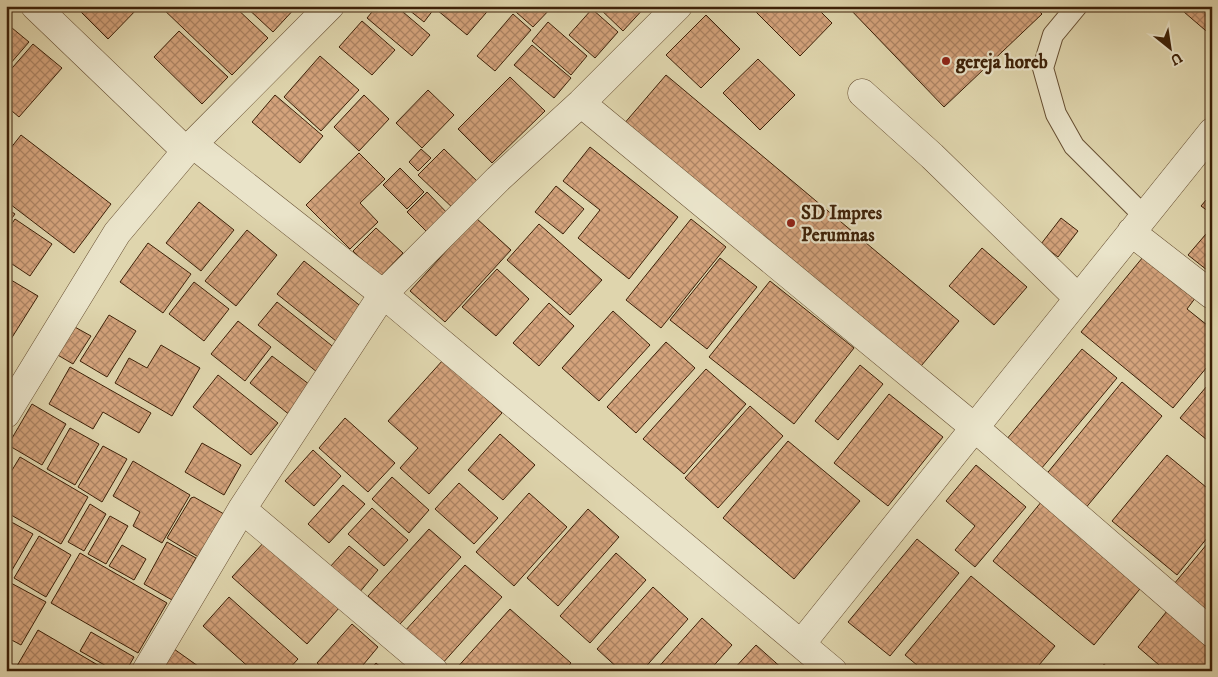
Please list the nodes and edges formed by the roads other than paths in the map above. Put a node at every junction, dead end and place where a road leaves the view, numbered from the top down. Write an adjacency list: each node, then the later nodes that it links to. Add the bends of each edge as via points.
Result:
1 (35, 6): 8 (street)
2 (330, 6): 8 (street)
3 (678, 6): 6 (street)
4 (1077, 6): 9 (lane, via 1053,35 1042,68 1056,114 1074,146)
5 (862, 93): 12 (street)
6 (581, 103): 10 (street); 14 (street)
7 (1212, 132): 9 (street)
8 (190, 148): 10 (street); 13 (street, via 117,232)
9 (1138, 224): 11 (street); 12 (street)
10 (383, 294): 15 (street); 17 (street)
11 (1212, 295)
12 (1078, 298): 14 (street)
13 (6, 414)
14 (975, 428): 16 (street); 17 (street)
15 (242, 509): 18 (street); 19 (street)
16 (1212, 633)
17 (802, 644): 20 (street)
18 (146, 671)
19 (434, 671)
20 (833, 671)

